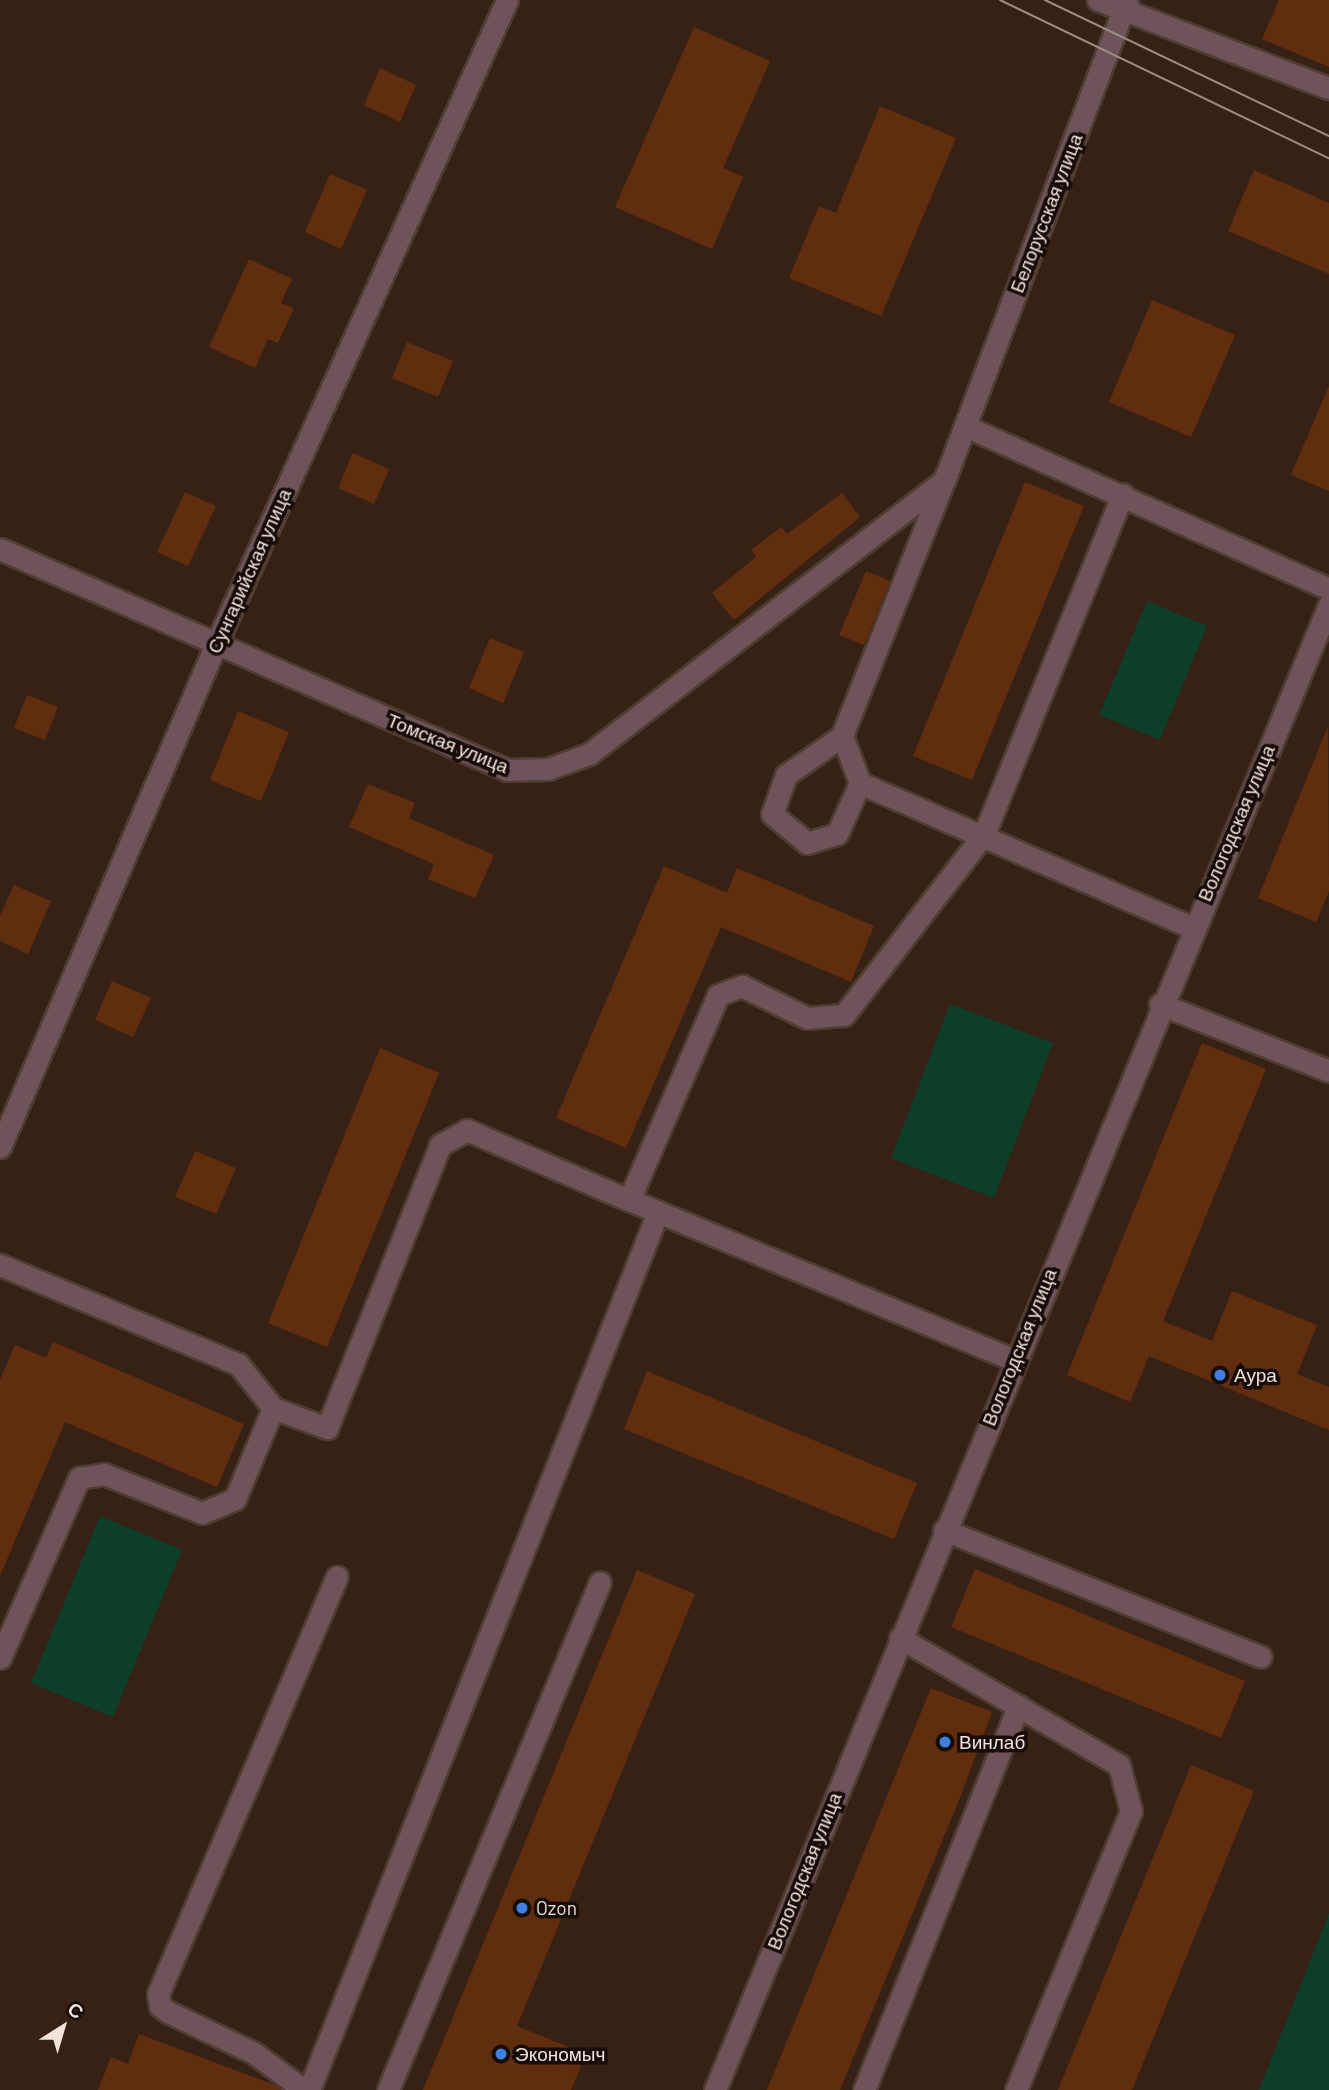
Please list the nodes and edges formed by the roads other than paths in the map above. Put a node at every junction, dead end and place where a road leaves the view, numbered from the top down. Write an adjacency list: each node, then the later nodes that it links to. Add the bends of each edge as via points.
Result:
1 (507, 0): 11 (street, Сунгарийская улица)
2 (1098, 0): 3 (street)
3 (1124, 5): 4 (street); 5 (street, Белорусская улица)
4 (1329, 88)
5 (965, 426): 6 (street); 7 (street)
6 (944, 481): 11 (street, Томская улица, via 589,754 548,769 507,770); 12 (street)
7 (1123, 494): 9 (street); 14 (street)
8 (0, 549): 11 (street, Томская улица)
9 (1329, 589)
10 (1329, 605): 15 (street, Вологодская улица)
11 (216, 644): 18 (street, Сунгарийская улица)
12 (842, 736): 13 (street); 13 (street, via 786,775 772,814 807,843 837,834)
13 (860, 783): 14 (street)
14 (984, 834): 15 (street); 19 (street, via 844,1015 807,1018 742,986 718,995)
15 (1191, 927): 16 (street, Вологодская улица)
16 (1160, 1004): 17 (street); 22 (street, Вологодская улица)
17 (1329, 1070)
18 (0, 1147)
19 (629, 1200): 20 (street); 23 (street, via 467,1130 440,1145 327,1428)
20 (658, 1212): 22 (street); 31 (street)
21 (0, 1265): 23 (street, via 238,1364)
22 (1014, 1360): 24 (street, Вологодская улица)
23 (273, 1408): 29 (street, via 235,1499 202,1513 104,1474 79,1478)
24 (944, 1530): 27 (street, Вологодская улица); 28 (street)
25 (337, 1577): 31 (street, via 158,1994 168,2012 254,2053)
26 (600, 1582): 32 (street)
27 (900, 1638): 30 (street); 33 (street, Вологодская улица)
28 (1261, 1657)
29 (0, 1658)
30 (1018, 1706): 34 (street); 35 (street, via 1119,1765 1131,1811)
31 (299, 2088)
32 (388, 2090)
33 (715, 2090)
34 (864, 2090)
35 (1016, 2090)

